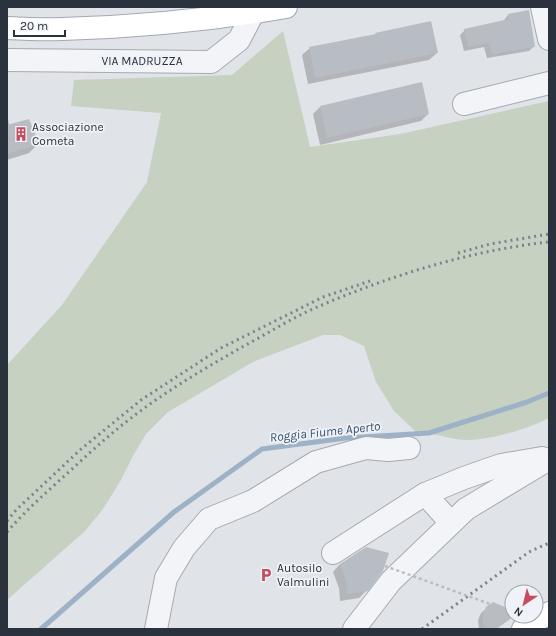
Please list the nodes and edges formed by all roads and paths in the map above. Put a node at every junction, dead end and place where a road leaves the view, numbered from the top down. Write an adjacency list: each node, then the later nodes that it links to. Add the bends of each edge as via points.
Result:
1 (286, 7): 3 (main road)
2 (542, 7): 5 (street)
3 (253, 13): 4 (main road, via 151,25 61,30); 6 (street, VIA MADRUZZA, via 239,40 211,62)
4 (7, 28)
5 (549, 39)
6 (7, 60)
7 (549, 83): 8 (street)
8 (464, 104)
9 (409, 448): 18 (street, via 366,448 316,462 253,501 209,519 184,548 166,578)
10 (549, 458): 11 (street, via 501,465); 12 (street, via 466,509)
11 (425, 494): 12 (street); 13 (street)
12 (451, 523): 19 (street, via 391,581)
13 (333, 553)
14 (385, 566): 15 (path, bridge)
15 (490, 604)
16 (549, 613): 17 (main road)
17 (526, 628)
18 (156, 629)
19 (354, 629)

